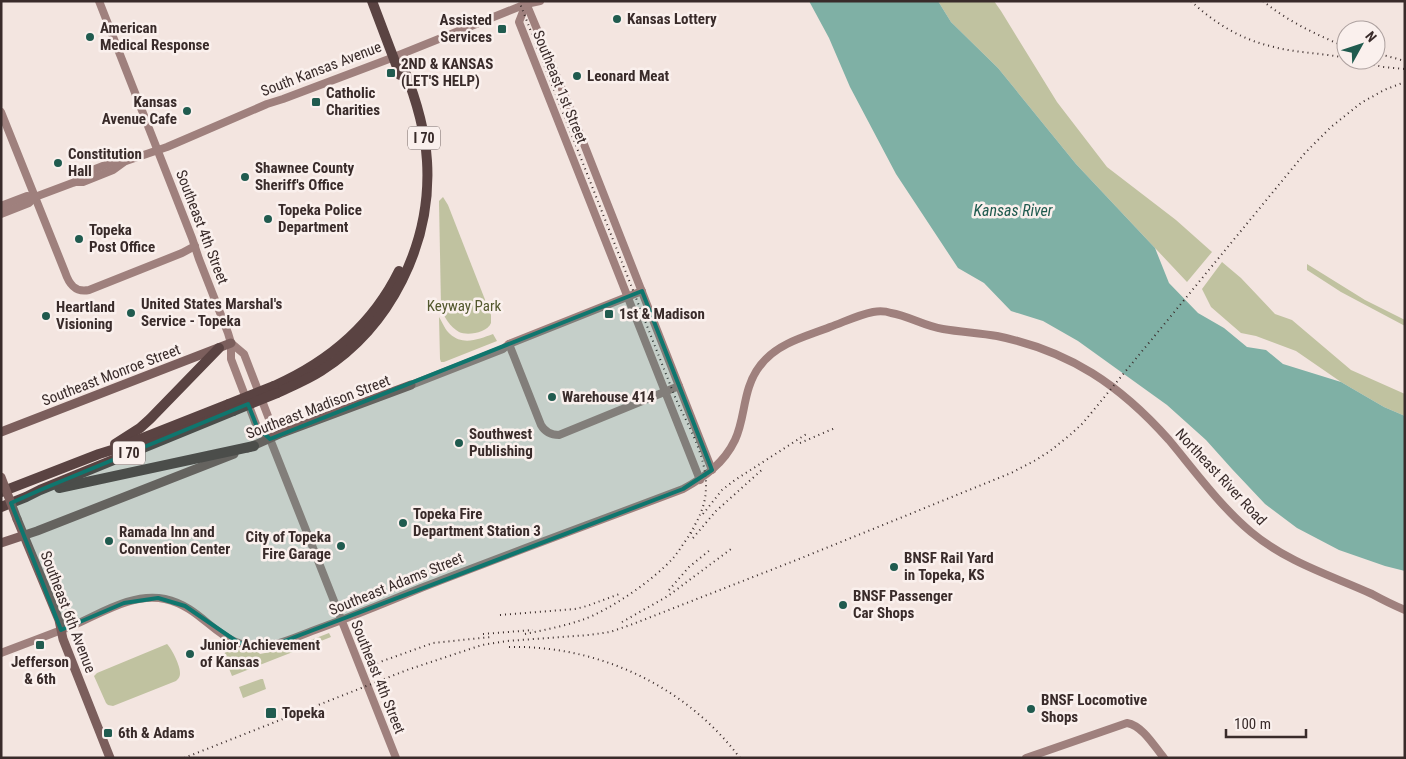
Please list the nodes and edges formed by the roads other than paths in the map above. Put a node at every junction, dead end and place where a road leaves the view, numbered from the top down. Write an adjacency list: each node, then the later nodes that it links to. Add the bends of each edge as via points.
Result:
1 (99, 1): 7 (street, Southeast 4th Street)
2 (372, 1): 10 (highway, I 70, bridge, via 411,105 418,133)
3 (378, 1): 10 (highway, I 70, via 418,109 427,161 427,190)
4 (540, 1): 5 (street, South Kansas Avenue)
5 (527, 2): 7 (street, South Kansas Avenue); 13 (street, Southeast 1st Street); 14 (street, Southeast 1st Street, via 519,22)
6 (1, 112): 8 (street)
7 (157, 150): 8 (street, South Kansas Avenue, via 113,162 75,182); 12 (street, Southeast 4th Street)
8 (35, 197): 9 (street, South Kansas Avenue, via 27,196); 11 (street, South Kansas Avenue, via 29,203); 12 (street, via 69,282 76,289 89,290)
9 (1, 206)
10 (422, 210): 22 (highway, I 70, bridge, via 418,240 399,287 361,338 276,390)
11 (1, 214)
12 (195, 246): 16 (street, Southeast 4th Street)
13 (642, 291): 14 (street, Southeast Madison Street); 20 (street, Southeast 1st Street)
14 (627, 297): 17 (street, Southeast Madison Street); 21 (street, Southeast 1st Street)
15 (796, 340): 27 (street, Southeast Adams Street, via 772,354 758,369 749,388 735,441); 35 (street, Northeast River Road, via 880,311 938,328 1028,344 1074,362 1109,384 1150,420 1232,514 1258,537 1290,559)
16 (231, 343): 18 (main road, Southeast Monroe Street); 24 (street, Southeast 4th Street, via 231,359 257,427); 24 (street, Southeast 4th Street, via 244,354 271,424)
17 (509, 344): 19 (street, Southeast Madison Street); 21 (street, via 541,425 550,433 558,435)
18 (219, 348): 23 (main road, Southeast Monroe Street); 26 (highway, via 150,419)
19 (411, 385): 24 (main road, Southeast Madison Street)
20 (679, 386): 21 (street); 27 (street, Southeast 1st Street)
21 (664, 392): 29 (street, Southeast 1st Street)
22 (231, 408): 26 (highway, I 70); 31 (highway, I 70)
23 (1, 432)
24 (270, 439): 25 (main road, Southeast Madison Street); 36 (street, Southeast 4th Street)
25 (254, 446): 31 (highway, via 72,484); 33 (main road, Southeast Madison Street)
26 (99, 454): 30 (highway, I 70)
27 (712, 470): 29 (street, Southeast Adams Street)
28 (1, 477): 33 (main road, Southeast 6th Avenue, bridge)
29 (700, 480): 36 (street, Southeast Adams Street)
30 (1, 492)
31 (26, 497): 32 (highway, I 70)
32 (1, 507)
33 (24, 535): 34 (main road, Southeast Madison Street); 37 (main road, Southeast 6th Avenue)
34 (1, 543)
35 (1405, 610)
36 (341, 620): 37 (street, Southeast Adams Street, via 274,644 255,647 224,637 185,606 164,599 145,598); 40 (street, Southeast 4th Street)
37 (61, 630): 38 (street); 39 (main road, Southeast 6th Avenue)
38 (1, 653)
39 (110, 758)
40 (396, 758)
41 (1026, 758): 42 (street, via 1127,723 1140,729)
42 (1164, 758)

